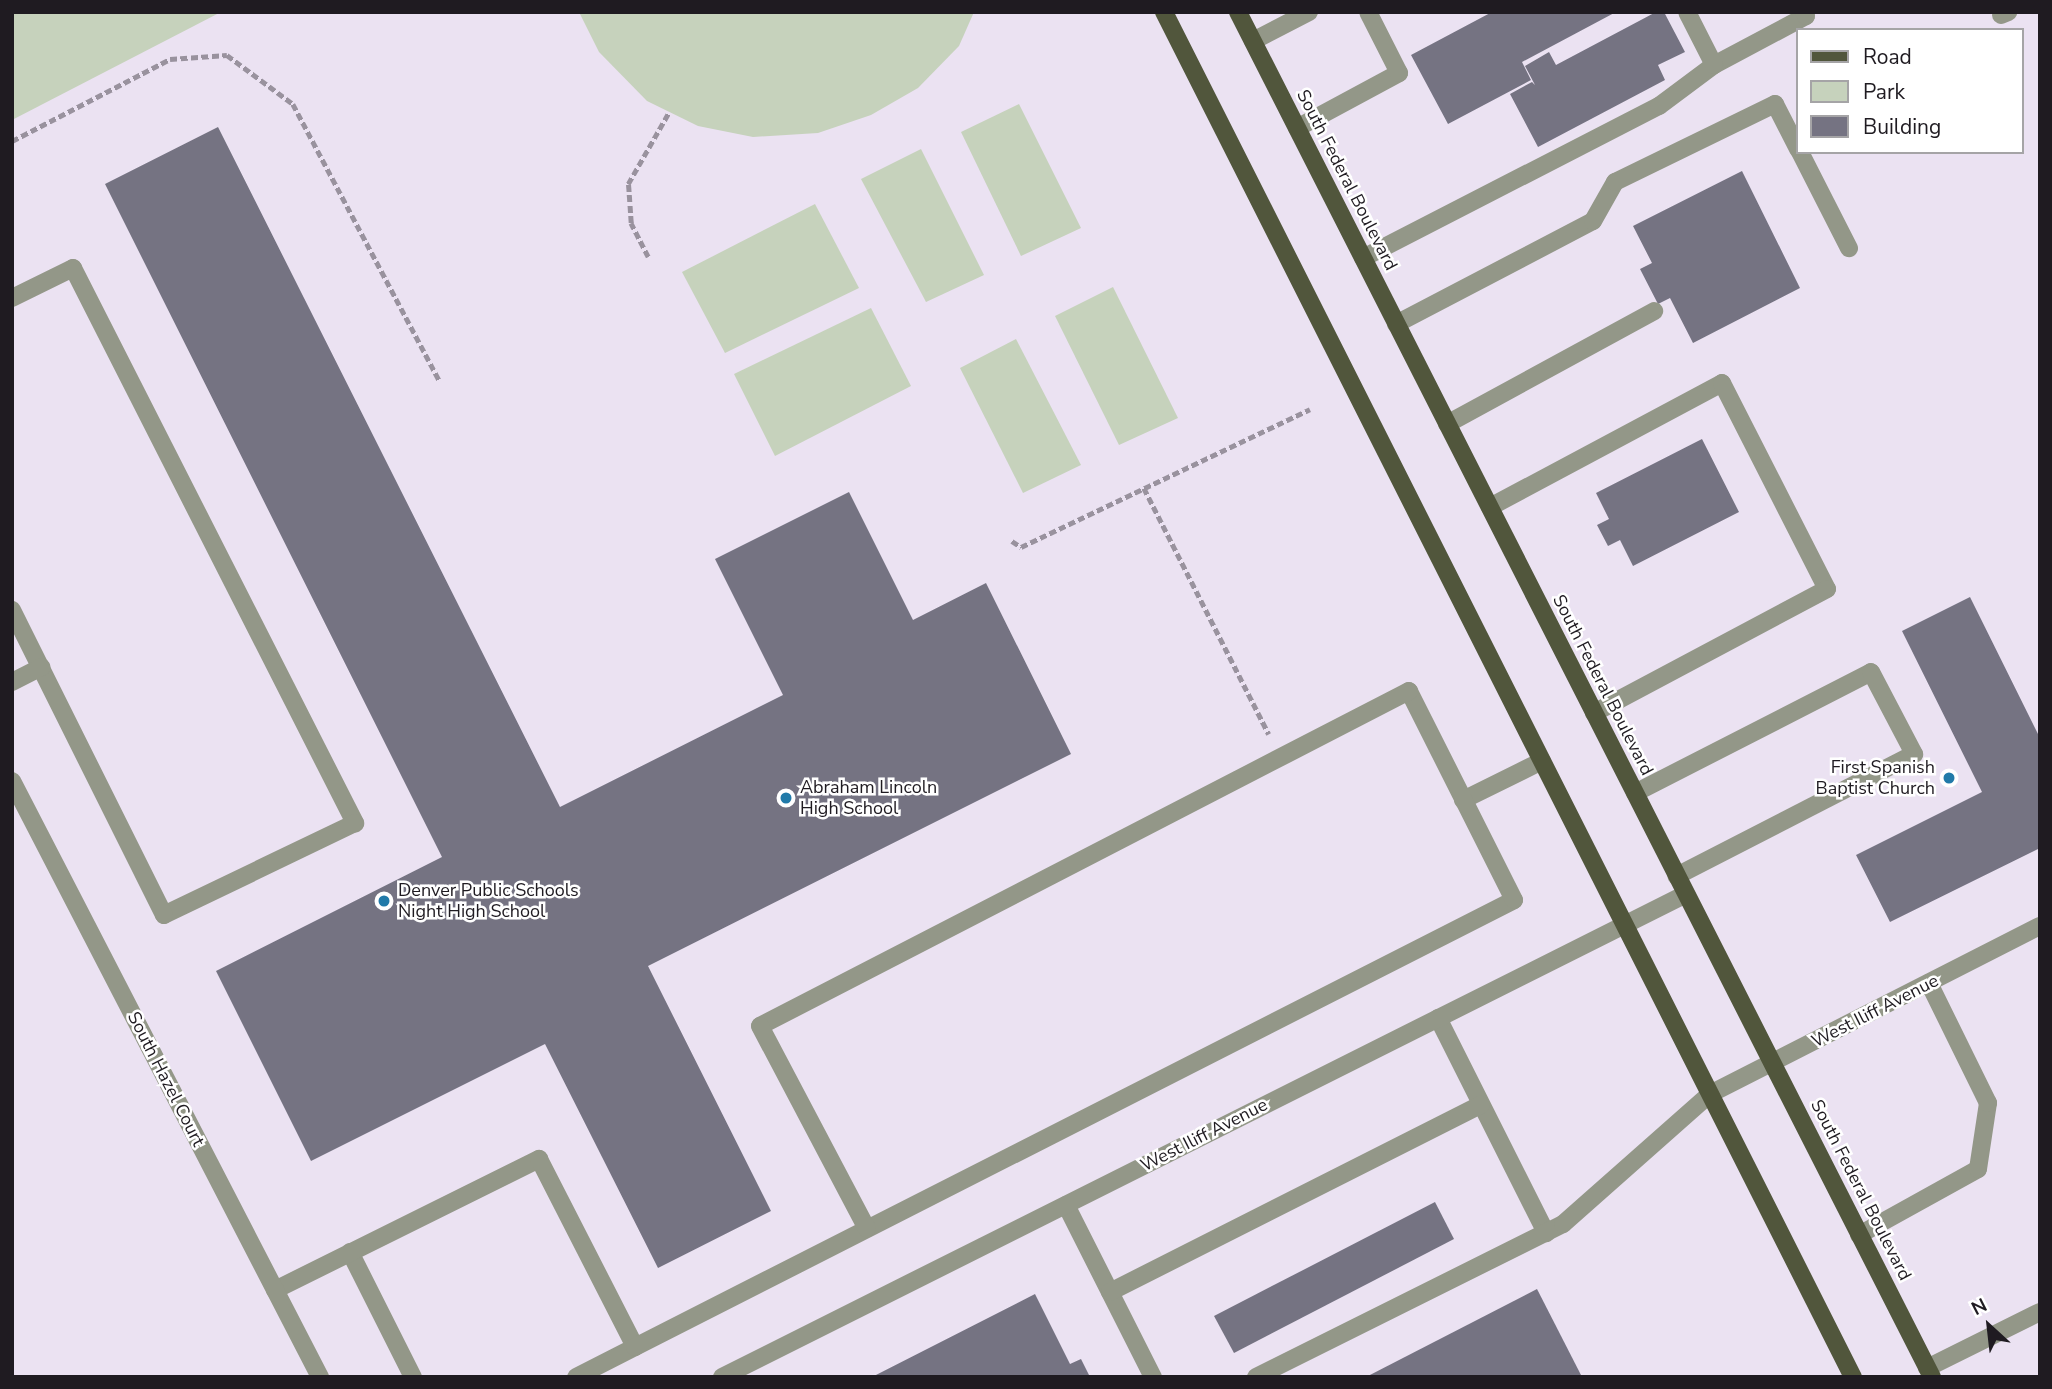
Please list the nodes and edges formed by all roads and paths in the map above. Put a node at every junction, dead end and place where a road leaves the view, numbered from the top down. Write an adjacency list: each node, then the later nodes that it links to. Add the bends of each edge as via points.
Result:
1 (1164, 12): 31 (main road)
2 (1238, 12): 7 (main road, South Federal Boulevard)
3 (1309, 12): 7 (street)
4 (1368, 12): 10 (street, via 1399,73)
5 (1687, 12): 8 (street)
6 (1804, 12): 8 (street, via 1806,16)
7 (1253, 41): 10 (main road, South Federal Boulevard)
8 (1714, 65): 16 (street, via 1659,106)
9 (668, 112): 15 (path, via 628,184 631,223)
10 (1297, 128): 16 (main road, South Federal Boulevard)
11 (12, 141): 20 (path, via 170,59 227,55 293,104)
12 (1797, 146): 19 (street, via 1775,104 1615,182 1593,221)
13 (1801, 154): 14 (street)
14 (1849, 247)
15 (648, 257)
16 (1363, 258): 19 (main road, South Federal Boulevard)
17 (12, 298): 27 (street, via 73,268 355,823 164,915)
18 (1654, 311): 22 (street)
19 (1396, 324): 22 (main road, South Federal Boulevard)
20 (439, 380)
21 (1310, 409): 23 (path)
22 (1447, 424): 24 (main road, South Federal Boulevard)
23 (1144, 488): 25 (path, via 1021,547); 30 (path)
24 (1490, 508): 29 (main road, South Federal Boulevard); 29 (street, via 1722,383 1827,589)
25 (1012, 541)
26 (12, 610): 27 (street)
27 (41, 667): 28 (street)
28 (12, 681)
29 (1594, 713): 33 (main road, South Federal Boulevard)
30 (1280, 757): 34 (street, via 1409,691); 45 (street, via 760,1026)
31 (1542, 761): 34 (street); 37 (main road)
32 (12, 781): 49 (street, South Hazel Court)
33 (1635, 793): 35 (main road, South Federal Boulevard); 35 (street, via 1871,672 1914,754)
34 (1463, 800): 45 (street, via 1514,900)
35 (1677, 876): 36 (main road, South Federal Boulevard)
36 (1686, 894): 37 (street, West Iliff Avenue); 41 (main road, South Federal Boulevard)
37 (1625, 925): 40 (street, West Iliff Avenue); 42 (main road)
38 (2040, 926): 39 (street, West Iliff Avenue)
39 (1929, 983): 41 (street, West Iliff Avenue); 47 (street, via 1988,1103 1978,1169)
40 (1438, 1018): 43 (street); 44 (street, West Iliff Avenue)
41 (1773, 1063): 42 (street, West Iliff Avenue); 47 (main road, South Federal Boulevard)
42 (1710, 1094): 46 (street, West Iliff Avenue, via 1563,1224); 60 (main road)
43 (1481, 1105): 46 (street); 50 (street)
44 (1066, 1205): 50 (street); 54 (street, West Iliff Avenue)
45 (867, 1229): 52 (street)
46 (1546, 1233): 59 (street, West Iliff Avenue)
47 (1859, 1235): 53 (main road, South Federal Boulevard)
48 (350, 1252): 49 (street); 52 (street, via 539,1159); 56 (street)
49 (275, 1290): 55 (street, South Hazel Court)
50 (1110, 1292): 58 (street)
51 (2040, 1312): 53 (street)
52 (635, 1347): 57 (street)
53 (1929, 1372)
54 (732, 1375)
55 (320, 1377)
56 (413, 1377)
57 (576, 1377)
58 (1153, 1377)
59 (1256, 1377)
60 (1853, 1377)

